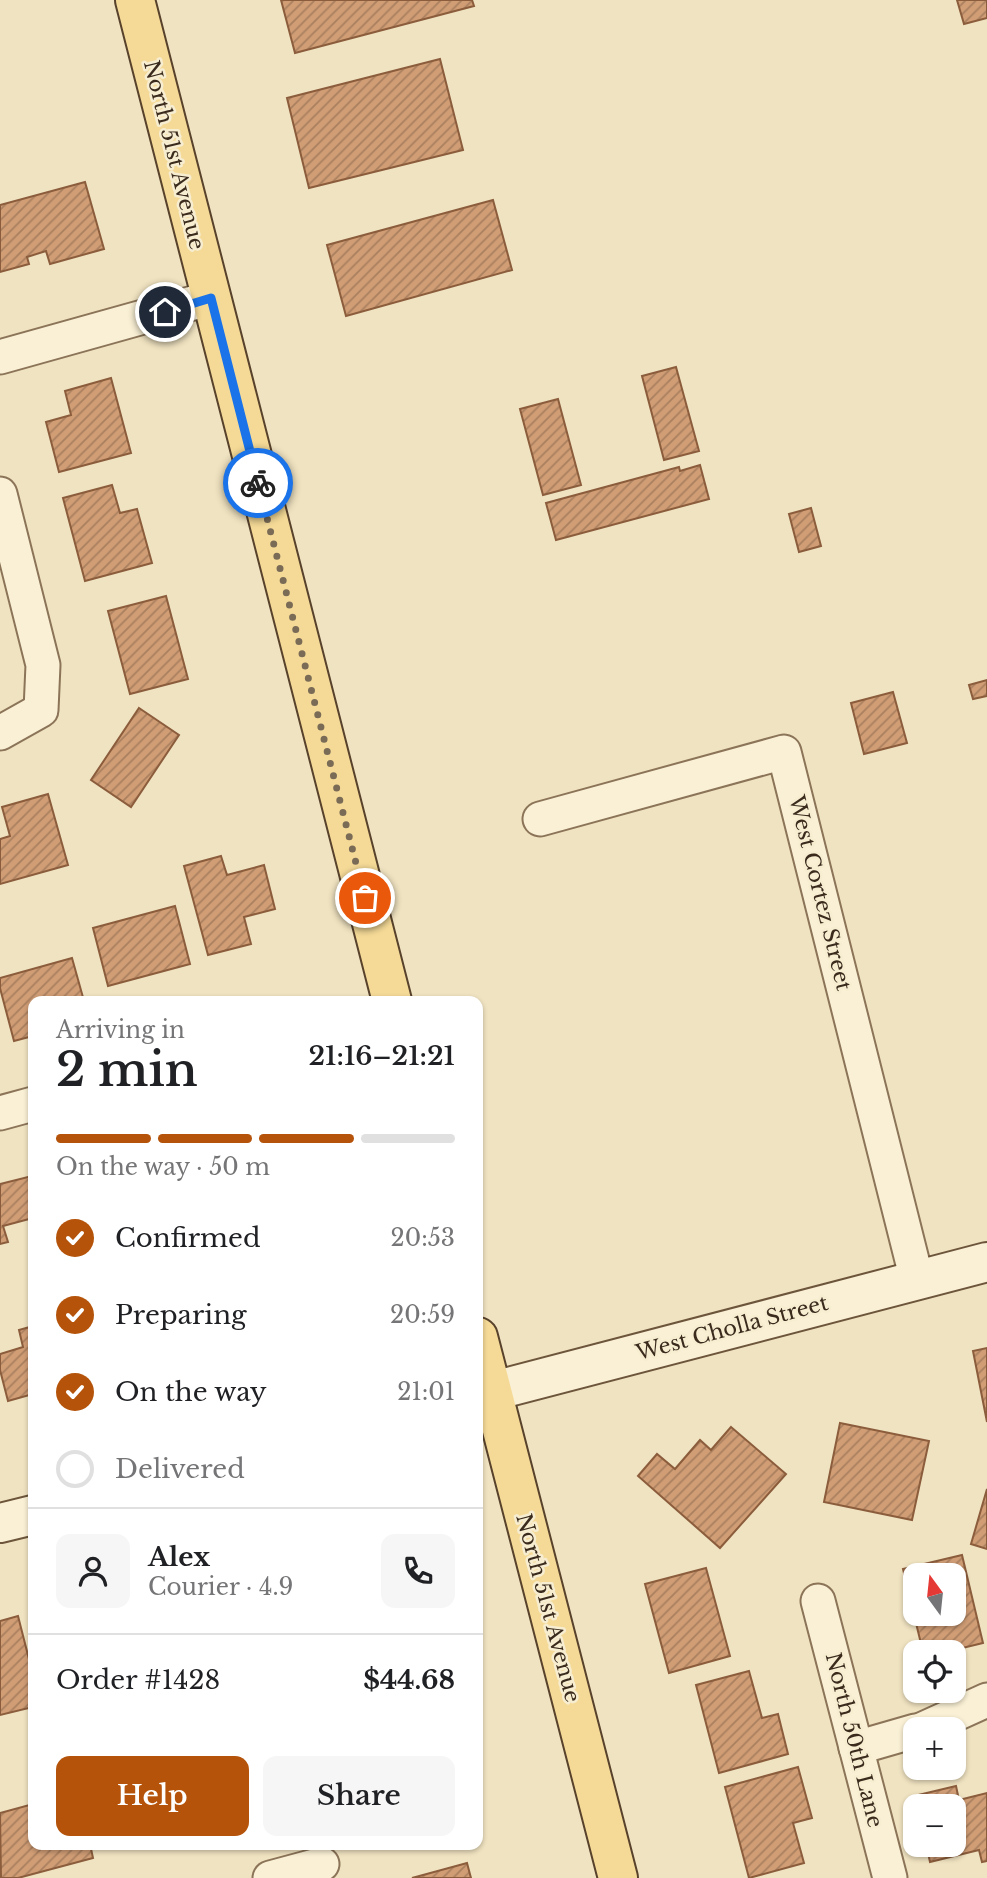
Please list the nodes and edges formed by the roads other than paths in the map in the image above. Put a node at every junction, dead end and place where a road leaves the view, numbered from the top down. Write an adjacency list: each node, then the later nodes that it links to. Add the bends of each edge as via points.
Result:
1 (135, 0): 2 (main road, North 51st Avenue)
2 (211, 298): 3 (street); 7 (main road, North 51st Avenue)
3 (0, 357)
4 (0, 494): 5 (street, via 43,665 41,710)
5 (0, 733)
6 (540, 819): 11 (street, West Cortez Street, via 784,752)
7 (391, 996)
8 (28, 1105): 9 (street)
9 (0, 1113)
10 (987, 1262): 11 (street, West Cholla Street)
11 (917, 1280): 12 (street, West Cholla Street)
12 (485, 1393): 22 (main road, North 51st Avenue)
13 (28, 1516): 14 (street)
14 (0, 1524)
15 (818, 1601): 19 (street, North 50th Lane)
16 (987, 1700): 17 (street)
17 (949, 1717)
18 (903, 1734): 19 (street)
19 (856, 1748): 23 (street, North 50th Lane)
20 (322, 1862): 21 (street)
21 (270, 1878)
22 (618, 1878)
23 (890, 1878)

